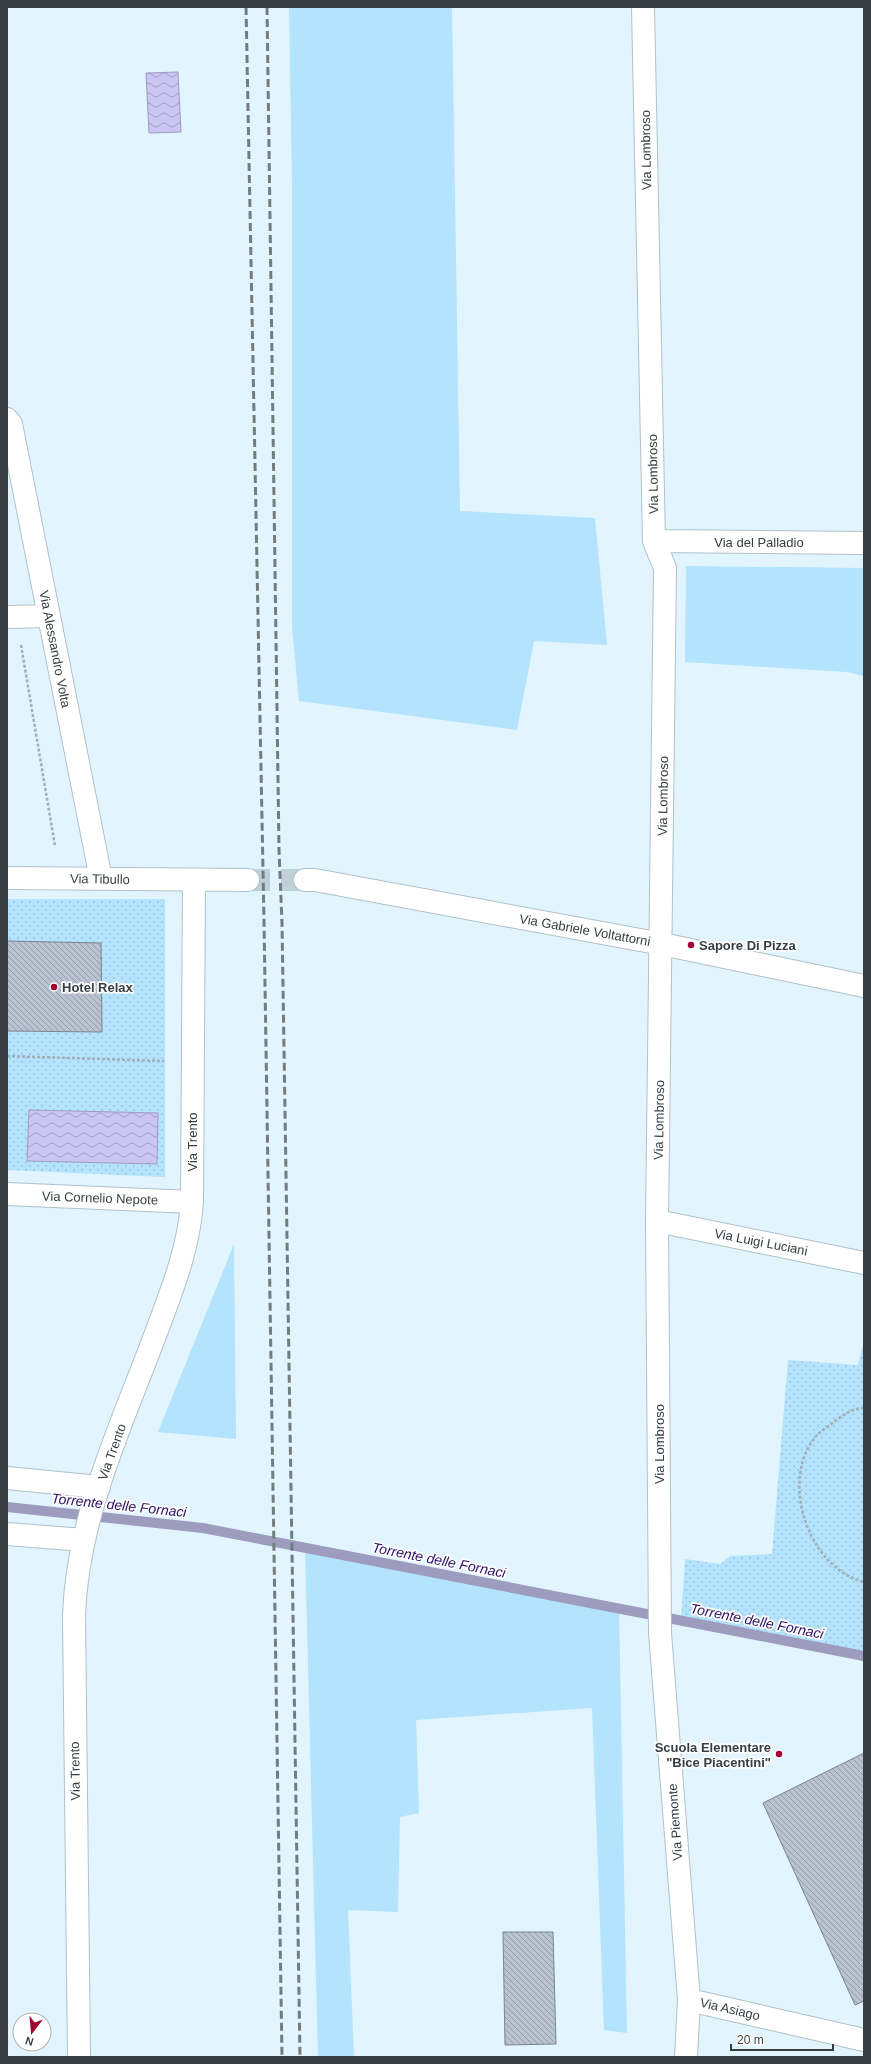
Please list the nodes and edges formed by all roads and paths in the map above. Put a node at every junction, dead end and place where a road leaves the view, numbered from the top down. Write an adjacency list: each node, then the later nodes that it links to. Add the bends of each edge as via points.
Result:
1 (643, 7): 3 (street, Via Lombroso)
2 (7, 419): 5 (street, Via Alessandro Volta, via 11,424)
3 (654, 541): 4 (street, Via del Palladio); 14 (street, Via Lombroso, via 665,568)
4 (864, 543)
5 (48, 616): 6 (street); 10 (street, Via Alessandro Volta)
6 (7, 617)
7 (20, 640): 8 (path)
8 (55, 846)
9 (7, 878): 10 (street, Via Tibullo)
10 (101, 879): 11 (street, Via Tibullo)
11 (194, 880): 12 (street); 17 (street, Via Trento)
12 (248, 880)
13 (304, 880): 14 (street, Via Gabriele Voltattorni)
14 (662, 944): 15 (street, Via Gabriele Voltattorni); 20 (street, Via Lombroso)
15 (864, 986)
16 (7, 1056): 17 (path)
17 (193, 1062): 19 (street, Via Trento)
18 (7, 1194): 19 (street, Via Cornelio Nepote)
19 (192, 1202): 24 (street, Via Trento, via 187,1243 178,1276)
20 (657, 1221): 21 (street, Via Luigi Luciani); 28 (street, Via Lombroso)
21 (864, 1263)
22 (864, 1408): 27 (path, via 843,1415 817,1434 806,1453 799,1485 806,1526 818,1548 832,1564 852,1579)
23 (7, 1478): 24 (street)
24 (99, 1487): 26 (street, Via Trento)
25 (7, 1534): 26 (street)
26 (84, 1540): 31 (street, Via Trento, via 76,1579 74,1616)
27 (864, 1582)
28 (660, 1587): 29 (street, Via Piemonte, via 660,1633)
29 (689, 2000): 30 (street, Via Asiago); 32 (street, Via Piemonte)
30 (864, 2040)
31 (79, 2057)
32 (686, 2057)

